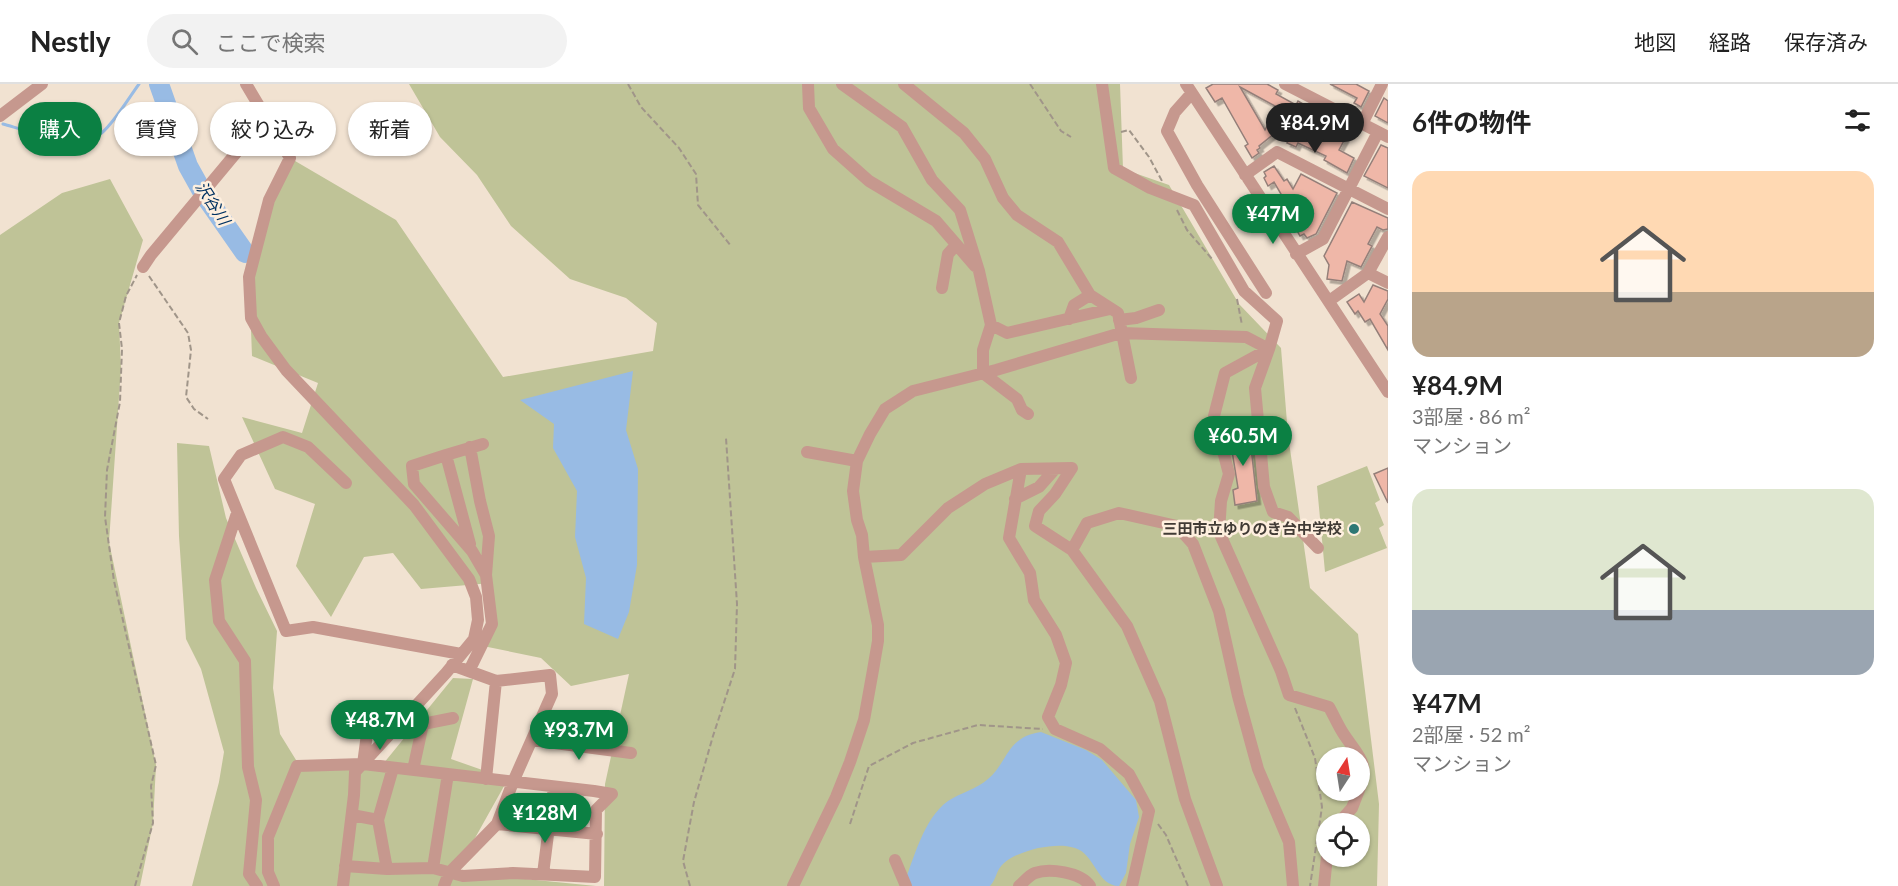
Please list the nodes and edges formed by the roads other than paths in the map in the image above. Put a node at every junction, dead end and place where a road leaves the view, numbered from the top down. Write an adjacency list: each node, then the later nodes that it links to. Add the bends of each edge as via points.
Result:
1 (42, 84): 11 (street)
2 (246, 84): 10 (street)
3 (808, 84): 20 (street, via 809,108 833,149 869,181 936,221)
4 (842, 84): 23 (street, via 902,127 932,180 960,210)
5 (904, 84): 28 (street, via 964,133 985,159 1003,198 1017,215 1058,242)
6 (1102, 84): 36 (street, via 1114,168 1150,188 1194,205 1244,291 1277,321)
7 (1285, 84): 12 (street)
8 (1382, 84): 12 (street)
9 (1189, 89): 16 (street); 27 (street, via 1167,131)
10 (257, 102)
11 (0, 116)
12 (1362, 124): 13 (street)
13 (1383, 135): 17 (street)
14 (234, 156): 22 (street)
15 (289, 156): 58 (street, via 269,200 249,278 251,318 286,370 414,505 469,579 478,620 474,639)
16 (1245, 175): 17 (street, via 1277,152); 21 (street)
17 (1350, 189): 18 (street); 21 (street, via 1323,239)
18 (1388, 209)
19 (1388, 237): 24 (street)
20 (956, 245): 23 (street); 26 (street, via 948,254)
21 (1296, 254): 29 (street)
22 (143, 267)
23 (979, 271): 33 (street)
24 (1368, 273): 25 (street); 29 (street)
25 (1388, 283)
26 (942, 288)
27 (1266, 293)
28 (1090, 295): 30 (street); 32 (street, via 1074,305)
29 (1329, 302): 39 (street)
30 (1110, 309): 32 (street); 34 (street, via 1118,314)
31 (1159, 310): 34 (street)
32 (1069, 319): 35 (street)
33 (991, 325): 35 (street); 37 (street)
34 (1120, 326): 36 (street, via 1246,337); 38 (street, via 1058,356); 40 (street)
35 (1007, 333): 37 (street)
36 (1269, 349): 53 (street, via 1255,388 1264,487 1273,512 1288,517); 65 (street, via 1225,373 1214,416 1229,474 1221,501 1220,532 1289,694 1329,707)
37 (983, 350): 38 (street)
38 (983, 373): 42 (street, via 1017,399); 45 (street, via 913,391 885,409)
39 (1383, 374): 41 (street)
40 (1131, 378)
41 (1388, 392)
42 (1028, 414)
43 (807, 452): 45 (street)
44 (446, 455): 50 (street); 51 (street, via 412,466 414,484); 57 (street, via 477,446 480,501 489,536)
45 (857, 461): 56 (street, via 853,491)
46 (1020, 469): 47 (street); 49 (street); 56 (street, via 985,484 948,508 901,555)
47 (1055, 469): 49 (street, via 1039,487); 54 (street, via 1072,468 1039,511 1035,526)
48 (346, 483): 52 (street, via 308,447 283,437 241,455 224,479)
49 (1015, 499): 98 (street, via 1010,538 1029,573 1034,600 1056,635 1066,663 1048,717 1055,729 1101,749 1129,774 1149,811)
50 (457, 500): 51 (street); 55 (street)
51 (434, 505): 55 (street)
52 (237, 513): 58 (street, via 286,631 313,627); 89 (street, via 215,580 219,621 245,661 248,767 256,800 249,874)
53 (1318, 548)
54 (1072, 550): 99 (street, via 1127,626 1160,701 1185,799); 100 (street, via 1087,523 1119,513 1177,526 1193,544 1219,611 1258,769 1289,842)
55 (472, 551): 57 (street)
56 (864, 557): 94 (street, via 878,641 864,720 836,797)
57 (486, 575): 60 (street, via 492,624)
58 (461, 654): 59 (street)
59 (452, 665): 60 (street); 67 (street)
60 (470, 671): 61 (street)
61 (496, 681): 64 (street, via 550,675 552,694); 71 (street)
62 (453, 718): 69 (street, via 423,724)
63 (367, 734): 67 (street)
64 (532, 740): 66 (street); 72 (street)
65 (1353, 747)
66 (631, 753)
67 (363, 764): 68 (street); 74 (street, via 355,772); 90 (street, via 297,766 268,837 267,872)
68 (393, 768): 69 (street); 75 (street)
69 (413, 770): 70 (street)
70 (448, 774): 71 (street); 82 (street)
71 (486, 779): 72 (street)
72 (513, 782): 73 (street); 76 (street)
73 (554, 787): 77 (street); 78 (street, via 612,794 596,810)
74 (352, 816): 75 (street); 80 (street)
75 (378, 820): 83 (street)
76 (497, 824): 77 (street); 84 (street)
77 (549, 829): 78 (street); 85 (street)
78 (597, 834): 88 (street)
79 (895, 860): 95 (street)
80 (345, 866): 83 (street); 91 (street)
81 (1326, 867): 101 (street)
82 (433, 868): 83 (street); 84 (street)
83 (387, 869)
84 (449, 873): 86 (street); 92 (street)
85 (543, 874): 87 (street); 88 (street)
86 (463, 876): 87 (street); 93 (street)
87 (512, 880)
88 (597, 881)
89 (257, 886)
90 (274, 886)
91 (343, 886)
92 (444, 886)
93 (471, 886)
94 (793, 886)
95 (906, 886)
96 (1019, 886): 97 (street, via 1034,873 1065,871)
97 (1090, 886)
98 (1132, 886)
99 (1217, 886)
100 (1293, 886)
101 (1324, 886)

